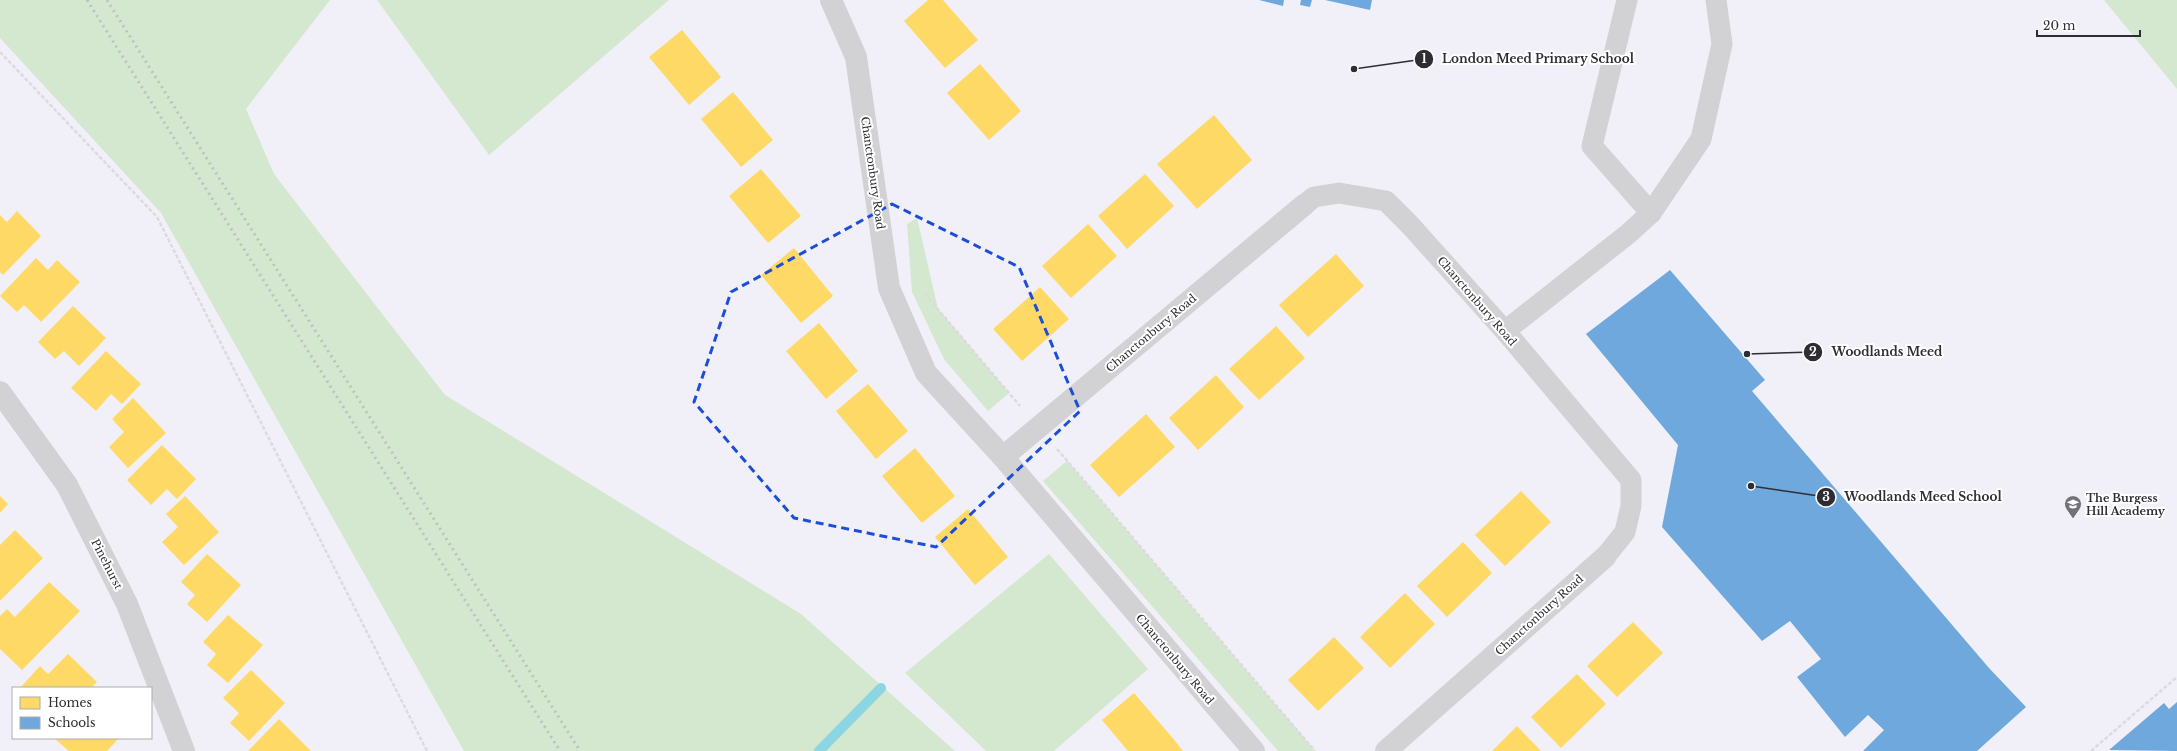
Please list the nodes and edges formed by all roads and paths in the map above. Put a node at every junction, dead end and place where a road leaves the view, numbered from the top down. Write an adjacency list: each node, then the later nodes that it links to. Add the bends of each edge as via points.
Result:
1 (831, 0): 7 (street, Chanctonbury Road, via 856,57)
2 (1627, 0): 6 (lane, via 1592,146)
3 (1716, 0): 6 (lane, via 1722,44 1701,140)
4 (0, 52): 15 (path, via 157,217)
5 (1304, 205): 8 (lane, Chanctonbury Road, via 1314,197 1339,193 1386,201); 10 (street, Chanctonbury Road)
6 (1651, 213): 8 (lane)
7 (889, 288): 10 (path, via 913,280); 11 (street, Chanctonbury Road, via 926,373)
8 (1505, 331): 12 (lane, Chanctonbury Road, via 1631,480 1631,506 1625,532)
9 (0, 392): 14 (street, Pinehurst, via 67,485 127,604)
10 (1038, 427): 11 (street, Chanctonbury Road); 17 (path)
11 (1003, 457): 16 (street, Chanctonbury Road)
12 (1605, 557): 18 (street, Chanctonbury Road)
13 (2177, 677): 19 (path)
14 (184, 751)
15 (427, 751)
16 (1254, 751)
17 (1316, 751)
18 (1386, 751)
19 (2091, 751)

